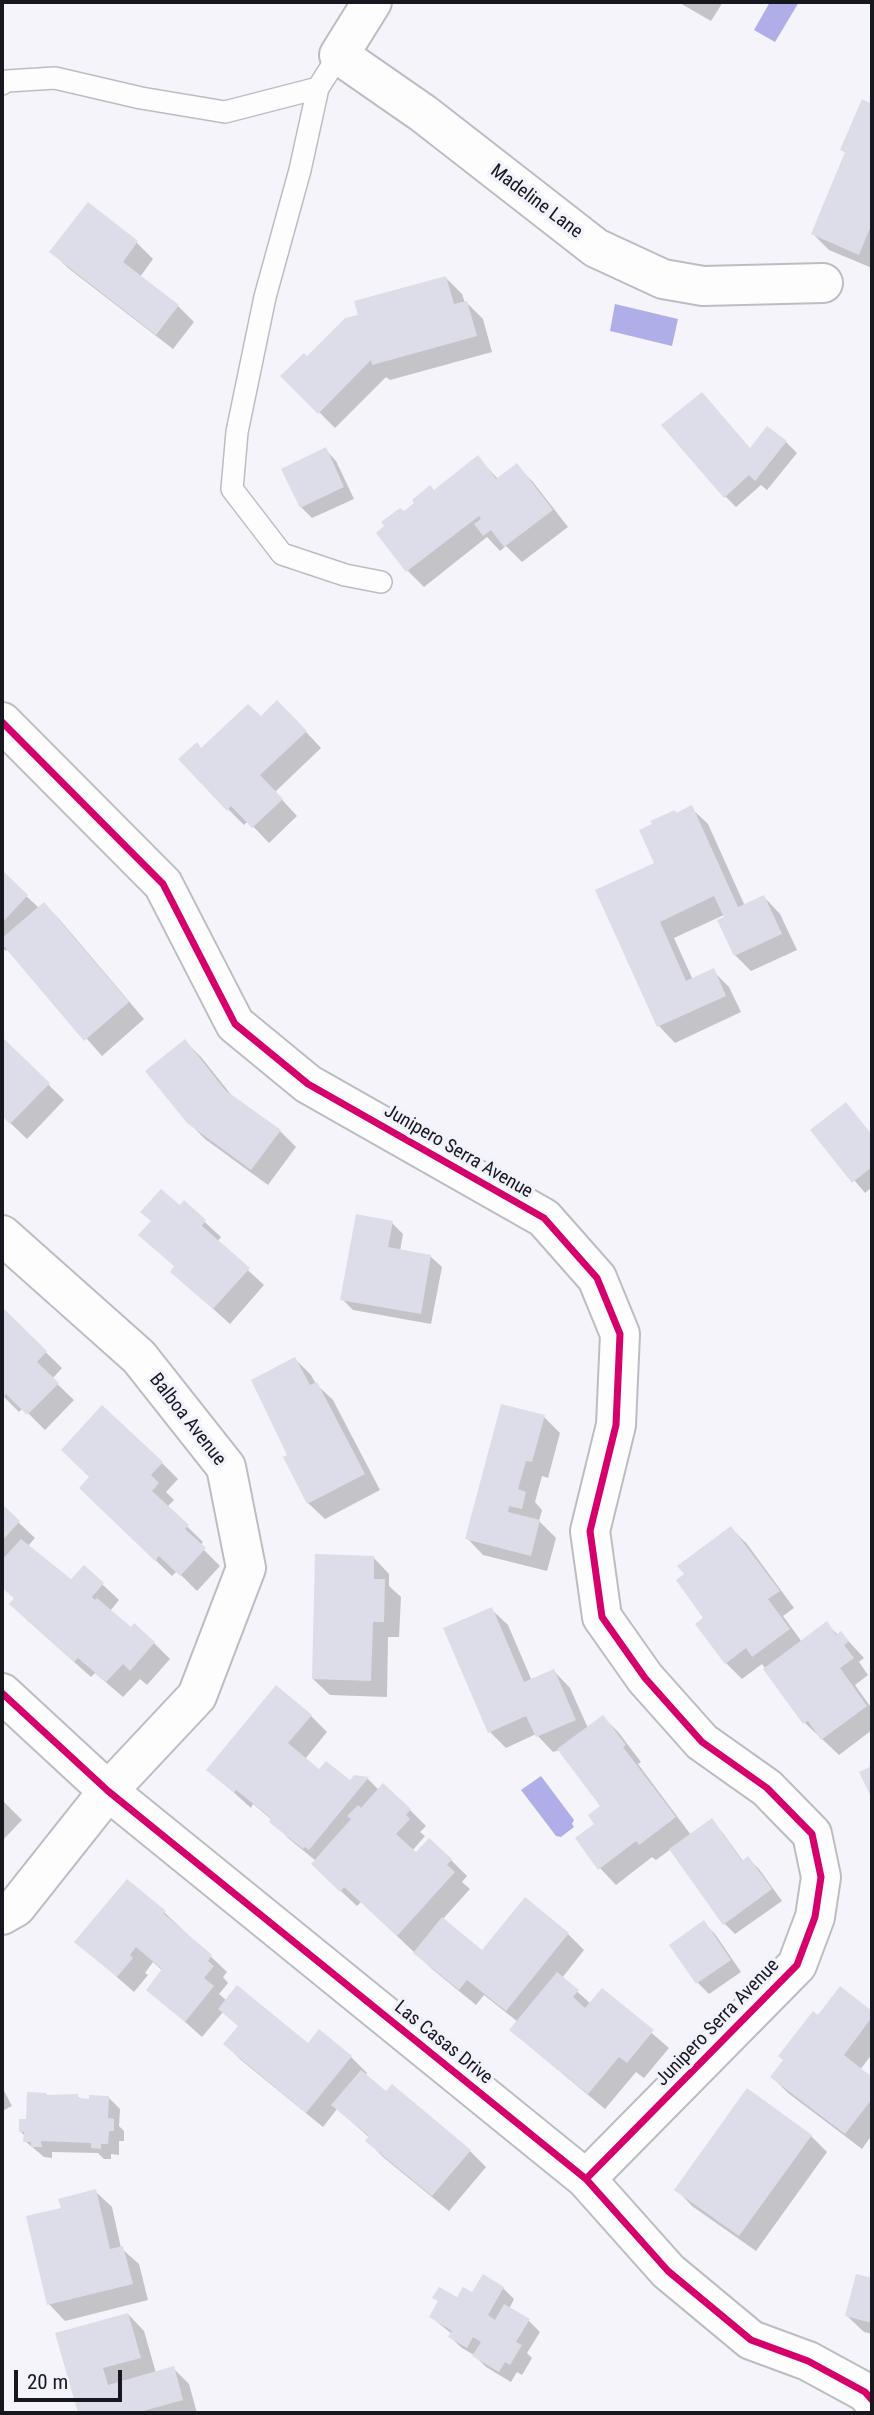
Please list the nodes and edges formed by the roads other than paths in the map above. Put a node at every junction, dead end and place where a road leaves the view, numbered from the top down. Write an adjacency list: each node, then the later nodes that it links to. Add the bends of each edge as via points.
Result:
1 (372, 2): 2 (street)
2 (339, 55): 4 (lane); 5 (street, Madeline Lane, via 424,114 596,248 663,279 703,286)
3 (2, 84): 4 (lane, via 55,78 225,112)
4 (318, 88): 6 (lane, via 265,298 237,432 232,489 282,554)
5 (823, 283)
6 (381, 582)
7 (2, 722): 12 (street, Junipero Serra Avenue, via 163,884 235,1024 308,1084 544,1218 597,1278 620,1334 616,1425 590,1531 602,1617 645,1678 702,1742 767,1788 811,1834 821,1877 815,1917 797,1965)
8 (2, 1235): 10 (street, Balboa Avenue, via 139,1357 226,1467 246,1567 197,1696)
9 (2, 1693): 10 (street, Las Casas Drive)
10 (108, 1791): 11 (street, Balboa Avenue, via 16,1907); 12 (street, Las Casas Drive)
11 (2, 1915)
12 (586, 2179): 13 (street, Las Casas Drive, via 668,2271 751,2340 807,2361)
13 (872, 2400)

